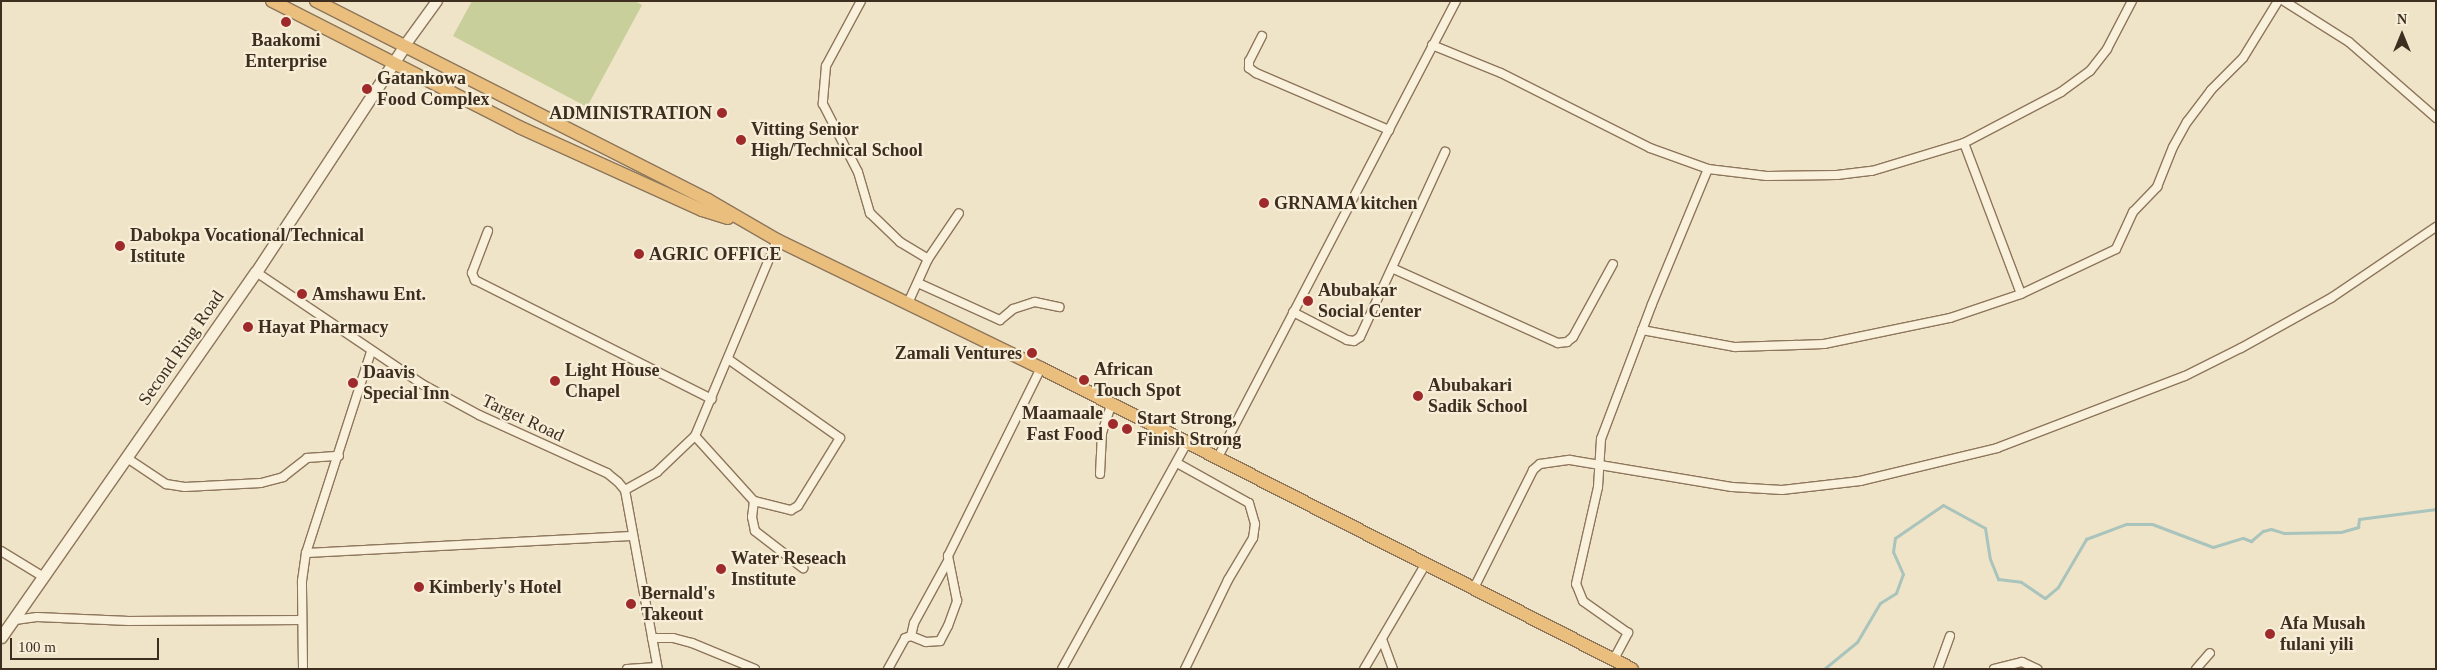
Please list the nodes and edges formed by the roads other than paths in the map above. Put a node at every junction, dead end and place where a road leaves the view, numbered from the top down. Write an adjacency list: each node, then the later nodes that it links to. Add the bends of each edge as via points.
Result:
1 (272, 1): 12 (highway)
2 (316, 1): 11 (highway)
3 (437, 1): 11 (street, Second Ring Road)
4 (862, 1): 23 (street, via 826,66 823,104 858,172 870,213 900,242)
5 (1456, 1): 10 (street)
6 (2132, 1): 15 (street, via 2107,48 2090,71 2061,92)
7 (2278, 1): 28 (street, via 2243,58 2211,90 2187,122 2157,187 2133,212 2116,249)
8 (2284, 1): 13 (street, via 2349,42)
9 (1262, 36): 14 (street, via 1249,61 1249,68)
10 (1432, 45): 14 (street); 17 (street, via 1501,74 1650,148)
11 (403, 48): 12 (main road, Second Ring Road); 19 (highway, via 638,164)
12 (393, 63): 19 (highway, via 598,164 702,210); 26 (main road, Second Ring Road)
13 (2436, 118)
14 (1389, 130): 31 (street)
15 (1964, 143): 17 (street, via 1872,171 1838,175 1767,176); 28 (street)
16 (1446, 152): 25 (street)
17 (1708, 169): 32 (street)
18 (960, 213): 23 (street)
19 (748, 224): 22 (highway)
20 (2436, 227): 44 (street, via 2330,298 2241,348 2184,376 1997,448 1860,481 1782,490 1732,487)
21 (488, 231): 36 (street, via 472,273 475,280)
22 (777, 240): 29 (highway); 34 (street)
23 (928, 259): 27 (street)
24 (1613, 264): 25 (street, via 1573,337 1558,343)
25 (1394, 269): 31 (street, via 1360,337 1354,341)
26 (256, 272): 33 (street, Target Road); 41 (main road, Second Ring Road)
27 (918, 282): 29 (street); 30 (street, via 1000,320 1013,310 1035,302)
28 (2021, 294): 32 (street, via 1950,318 1824,344 1736,347)
29 (908, 302): 35 (highway)
30 (1059, 307)
31 (1293, 312): 42 (street)
32 (1642, 330): 44 (street, via 1602,439)
33 (371, 352): 40 (street); 46 (street, Target Road, via 448,399 607,474)
34 (728, 359): 36 (street); 47 (street, via 840,438 798,506 792,510)
35 (1041, 368): 37 (highway); 51 (street)
36 (712, 399): 38 (street)
37 (1111, 405): 39 (highway); 45 (street, via 1102,432)
38 (695, 436): 46 (street, via 656,472); 47 (street)
39 (1186, 444): 42 (highway); 43 (street)
40 (339, 456): 41 (street, via 307,458 282,477 261,483 185,486 166,484); 50 (street)
41 (127, 458): 54 (main road, Second Ring Road)
42 (1217, 460): 52 (highway)
43 (1178, 463): 70 (street); 71 (street, via 1249,503 1255,524 1253,538 1228,580)
44 (1600, 466): 55 (street, via 1570,460 1540,464 1533,470); 64 (street, via 1576,584 1583,601 1628,632)
45 (1100, 474)
46 (625, 490): 48 (street)
47 (754, 501): 53 (street, via 752,517 755,531)
48 (632, 536): 50 (street); 61 (street)
49 (1, 551): 54 (street)
50 (306, 553): 57 (street)
51 (948, 561): 58 (street, via 914,623); 58 (street, via 958,601 948,626 940,641 926,642)
52 (1425, 565): 55 (highway); 62 (street)
53 (803, 568)
54 (42, 576): 56 (main road, Second Ring Road)
55 (1473, 590): 64 (highway)
56 (14, 620): 57 (street, via 37,617 129,621); 60 (main road, Second Ring Road)
57 (301, 620): 66 (street)
58 (911, 636): 69 (street, via 906,638)
59 (1950, 636): 75 (street)
60 (1, 638)
61 (652, 638): 65 (street); 68 (street, via 673,638)
62 (1382, 639): 72 (street); 73 (street)
63 (2210, 653): 78 (street)
64 (1614, 659): 74 (highway)
65 (658, 668): 67 (street)
66 (303, 669)
67 (627, 669)
68 (755, 669)
69 (888, 669)
70 (1062, 669)
71 (1185, 669)
72 (1364, 669)
73 (1393, 669)
74 (1632, 669)
75 (1938, 669)
76 (1994, 669): 77 (street, via 2006,663 2022,662)
77 (2037, 669)
78 (2196, 669)

